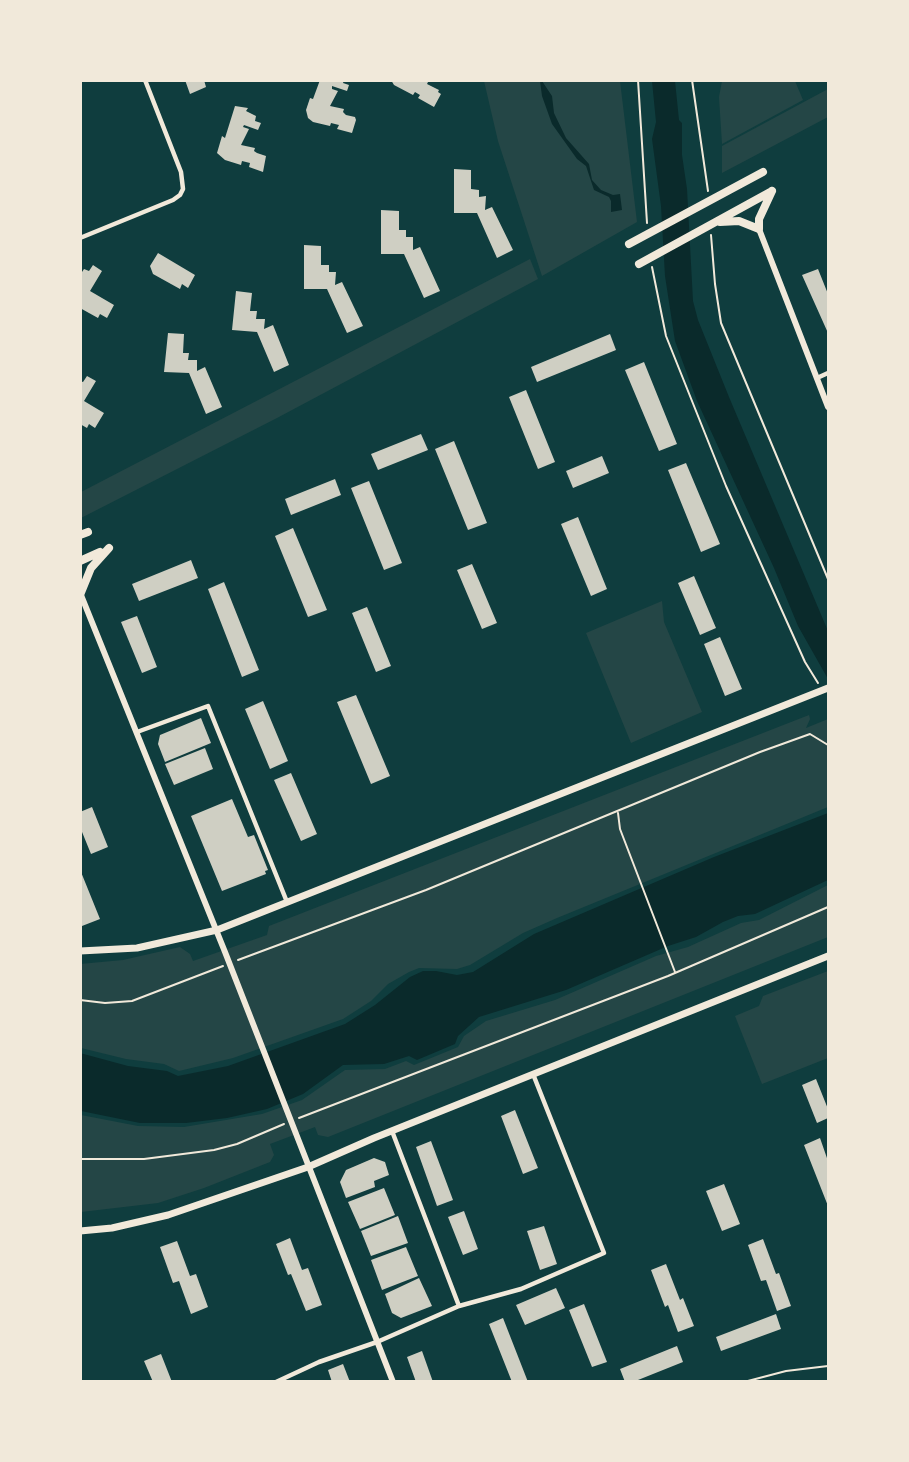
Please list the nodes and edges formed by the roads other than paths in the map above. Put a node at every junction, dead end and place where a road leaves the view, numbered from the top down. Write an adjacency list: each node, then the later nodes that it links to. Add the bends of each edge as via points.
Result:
1 (145, 80): 5 (street, via 181,172 183,189 173,200)
2 (763, 172): 6 (highway)
3 (713, 222): 4 (highway, via 739,220); 4 (highway, via 772,191); 7 (highway)
4 (759, 229): 9 (street)
5 (80, 238)
6 (629, 244)
7 (646, 262)
8 (828, 373): 9 (street)
9 (817, 378): 10 (street)
10 (828, 407)
11 (80, 561): 12 (highway, via 104,550)
12 (91, 568): 13 (highway); 14 (highway)
13 (80, 574)
14 (81, 595): 16 (street)
15 (825, 688): 17 (main road)
16 (137, 732): 17 (street, via 208,706); 18 (street)
17 (287, 902): 18 (main road)
18 (217, 930): 19 (main road, via 137,948); 23 (street)
19 (80, 951)
20 (828, 957): 21 (main road)
21 (533, 1073): 22 (main road); 25 (street, via 604,1253 521,1289)
22 (392, 1131): 23 (main road); 25 (street)
23 (308, 1167): 24 (main road, via 168,1215); 26 (street)
24 (80, 1231)
25 (459, 1306): 26 (street)
26 (377, 1342): 27 (street); 28 (street)
27 (276, 1381)
28 (393, 1381)

